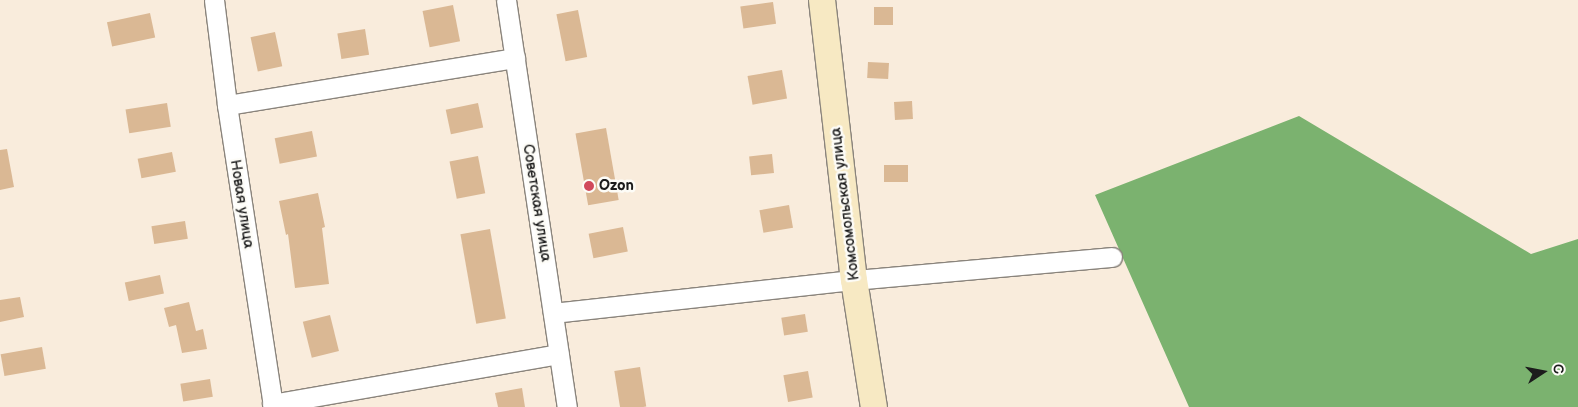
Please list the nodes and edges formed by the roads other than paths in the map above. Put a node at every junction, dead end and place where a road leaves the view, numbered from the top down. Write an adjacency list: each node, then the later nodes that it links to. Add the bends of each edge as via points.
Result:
1 (214, 0): 5 (street, Новая улица)
2 (506, 0): 4 (street, Советская улица)
3 (822, 0): 7 (street, Комсомольская улица)
4 (515, 58): 5 (street); 8 (street, Советская улица)
5 (227, 105): 10 (street, Новая улица)
6 (1112, 258): 7 (street)
7 (854, 280): 8 (street); 12 (street, Комсомольская улица)
8 (553, 312): 9 (street, Советская улица)
9 (559, 354): 10 (street); 11 (street, Советская улица)
10 (273, 406)
11 (567, 407)
12 (874, 407)

